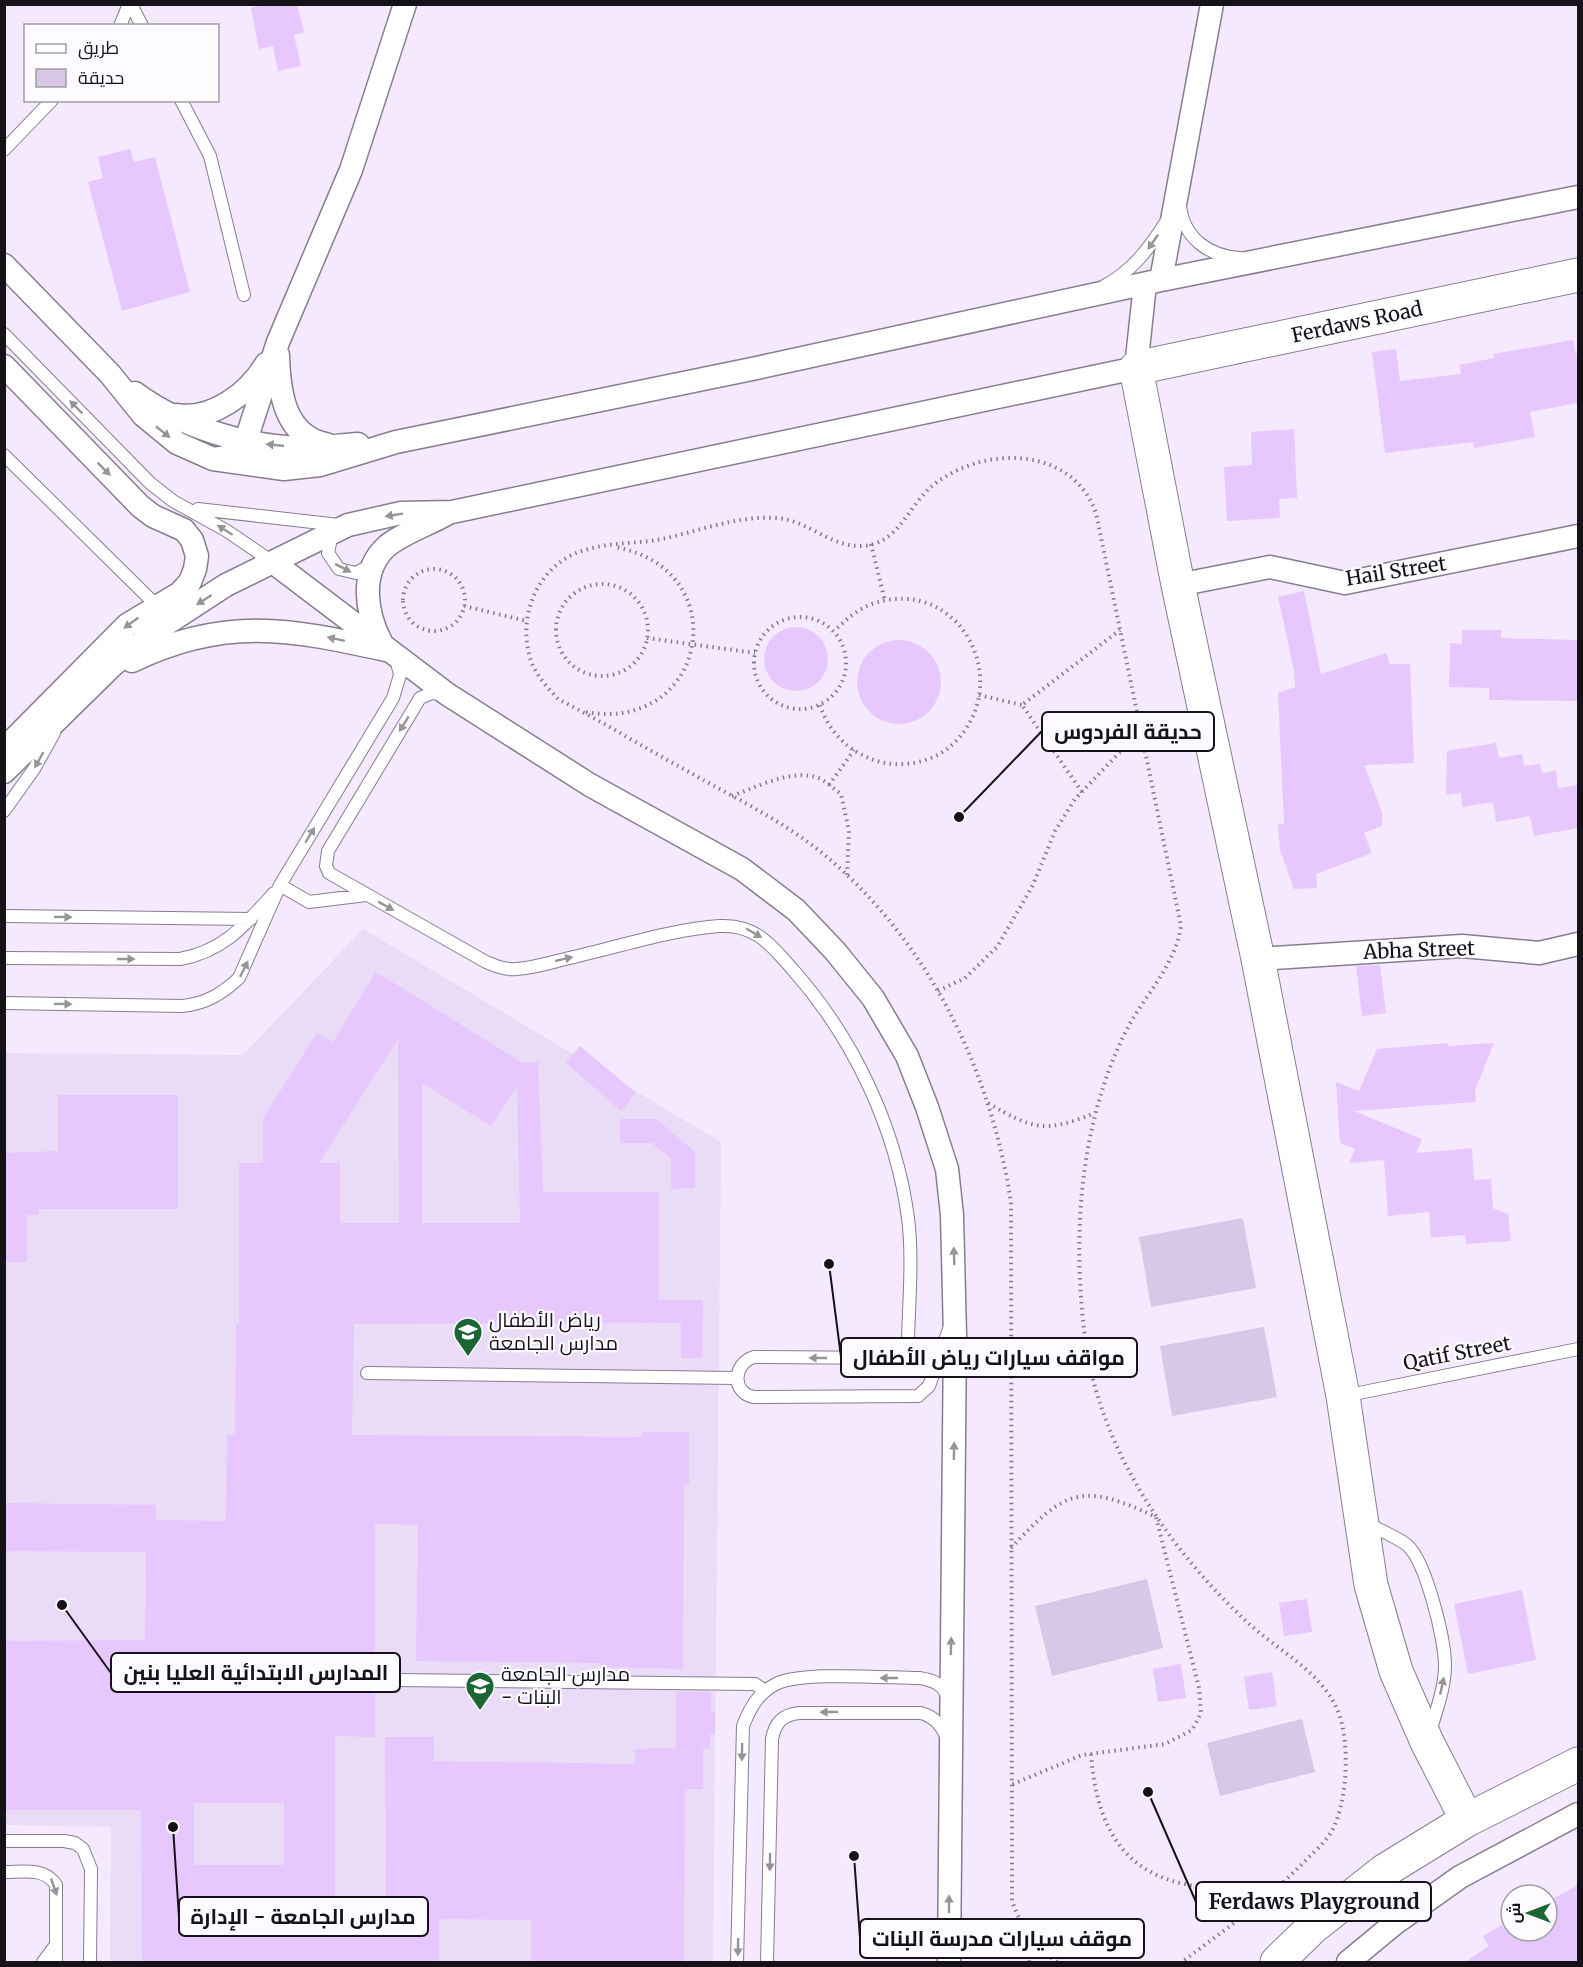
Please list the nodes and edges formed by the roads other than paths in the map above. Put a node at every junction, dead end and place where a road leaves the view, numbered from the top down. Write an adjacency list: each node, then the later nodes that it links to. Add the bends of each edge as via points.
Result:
1 (130, 4): 4 (lane); 5 (lane)
2 (405, 4): 18 (street, via 351,170)
3 (1212, 4): 9 (street)
4 (121, 24)
5 (141, 24)
6 (50, 102): 8 (lane)
7 (182, 102): 15 (lane, via 210,156)
8 (4, 150)
9 (1178, 190): 11 (lane, via 1185,225 1205,249 1235,258); 14 (street); 16 (lane, one-way to 16, via 1167,221 1133,266)
10 (1578, 197): 11 (street)
11 (1264, 260): 14 (street)
12 (4, 265): 21 (street)
13 (1578, 276): 20 (street, Ferdaws Road)
14 (1153, 282): 16 (street); 20 (street)
15 (244, 295)
16 (1078, 299): 24 (street)
17 (4, 334): 28 (lane, one-way to 17, via 150,483)
18 (278, 342): 22 (street, via 263,369 235,398 196,414); 23 (street); 25 (street, via 281,393 292,422 308,438)
19 (4, 366): 35 (street, one-way to 35, via 140,506 184,530 192,540 197,556 190,582 180,593)
20 (1136, 368): 29 (street); 34 (street)
21 (110, 374): 22 (street); 27 (street, one-way to 27, via 161,431)
22 (167, 413): 23 (street)
23 (246, 440): 25 (street, one-way to 23, via 303,448); 27 (street, via 230,457)
24 (396, 442): 25 (street); 27 (street, via 302,468 264,468)
25 (336, 446)
26 (4, 455): 35 (lane)
27 (213, 459)
28 (183, 505): 30 (lane, via 208,512); 33 (lane, one-way to 28)
29 (452, 512): 30 (street, one-way to 30, via 401,513); 32 (street, via 389,545)
30 (339, 529): 32 (lane, one-way to 32, via 328,553 339,569 356,573 365,570); 33 (street)
31 (1578, 536): 34 (street, Hail Street, via 1345,583 1270,567)
32 (378, 555): 36 (street, via 367,605 372,624)
33 (274, 563): 36 (street); 37 (street, one-way to 37, via 226,585 157,630)
34 (1178, 585): 49 (street)
35 (157, 606): 40 (street, one-way to 40, via 106,644)
36 (387, 647): 37 (street, one-way to 37, via 289,632 221,631 161,647); 38 (street); 43 (lane, one-way to 36, via 393,698 400,675)
37 (88, 689): 39 (street)
38 (447, 694): 44 (lane, one-way to 44, via 432,693 420,698 328,851 329,873); 51 (street, one-way to 38, via 947,1169 927,1107 907,1056 873,998 835,951 796,910 741,869 590,785)
39 (68, 708): 41 (street); 42 (lane, one-way to 42, via 34,769)
40 (4, 749)
41 (4, 772)
42 (4, 811)
43 (280, 885): 44 (lane, via 309,902); 46 (lane); 50 (lane, one-way to 43, via 197,1005 239,978)
44 (366, 895): 54 (lane, one-way to 54, via 486,962 509,969 700,929 733,926 752,930 766,941 809,988 857,1062 894,1154 909,1220 908,1340 903,1354 893,1358 754,1357 741,1364)
45 (4, 916): 46 (lane, one-way to 46)
46 (251, 919): 48 (lane, one-way to 46, via 180,959 210,951)
47 (1578, 944): 49 (street, Abha Street, via 1539,952 1462,946)
48 (4, 958)
49 (1258, 958): 55 (street)
50 (4, 1003)
51 (955, 1310): 54 (lane, via 929,1386 918,1396 754,1397 742,1391); 59 (street, one-way to 51)
52 (1578, 1349): 55 (lane, Qatif Street)
53 (367, 1374): 54 (lane)
54 (737, 1378)
55 (1343, 1396): 56 (street)
56 (1362, 1520): 60 (street, via 1382,1629); 60 (lane, one-way to 56, via 1445,1664 1426,1576 1419,1558 1406,1545)
57 (394, 1680): 58 (lane, via 755,1684)
58 (765, 1691): 59 (lane, one-way to 58, via 946,1691 933,1680 919,1678 788,1679); 71 (lane, one-way to 71, via 752,1706 743,1726)
59 (951, 1709): 61 (street)
60 (1427, 1742): 64 (street)
61 (950, 1750): 72 (lane, one-way to 72, via 940,1724 921,1713 800,1713 780,1719 772,1739); 73 (street, one-way to 61)
62 (1578, 1764): 64 (street)
63 (1578, 1814): 75 (street, via 1460,1877)
64 (1467, 1820): 74 (street, via 1384,1871 1313,1927)
65 (4, 1841): 70 (lane, via 64,1841 83,1849 91,1869)
66 (4, 1872): 67 (lane, one-way to 67, via 39,1872 52,1878 58,1893)
67 (57, 1942): 68 (lane); 69 (lane)
68 (43, 1962)
69 (56, 1962)
70 (90, 1962)
71 (737, 1962)
72 (767, 1962)
73 (948, 1962)
74 (1277, 1962)
75 (1348, 1962)

